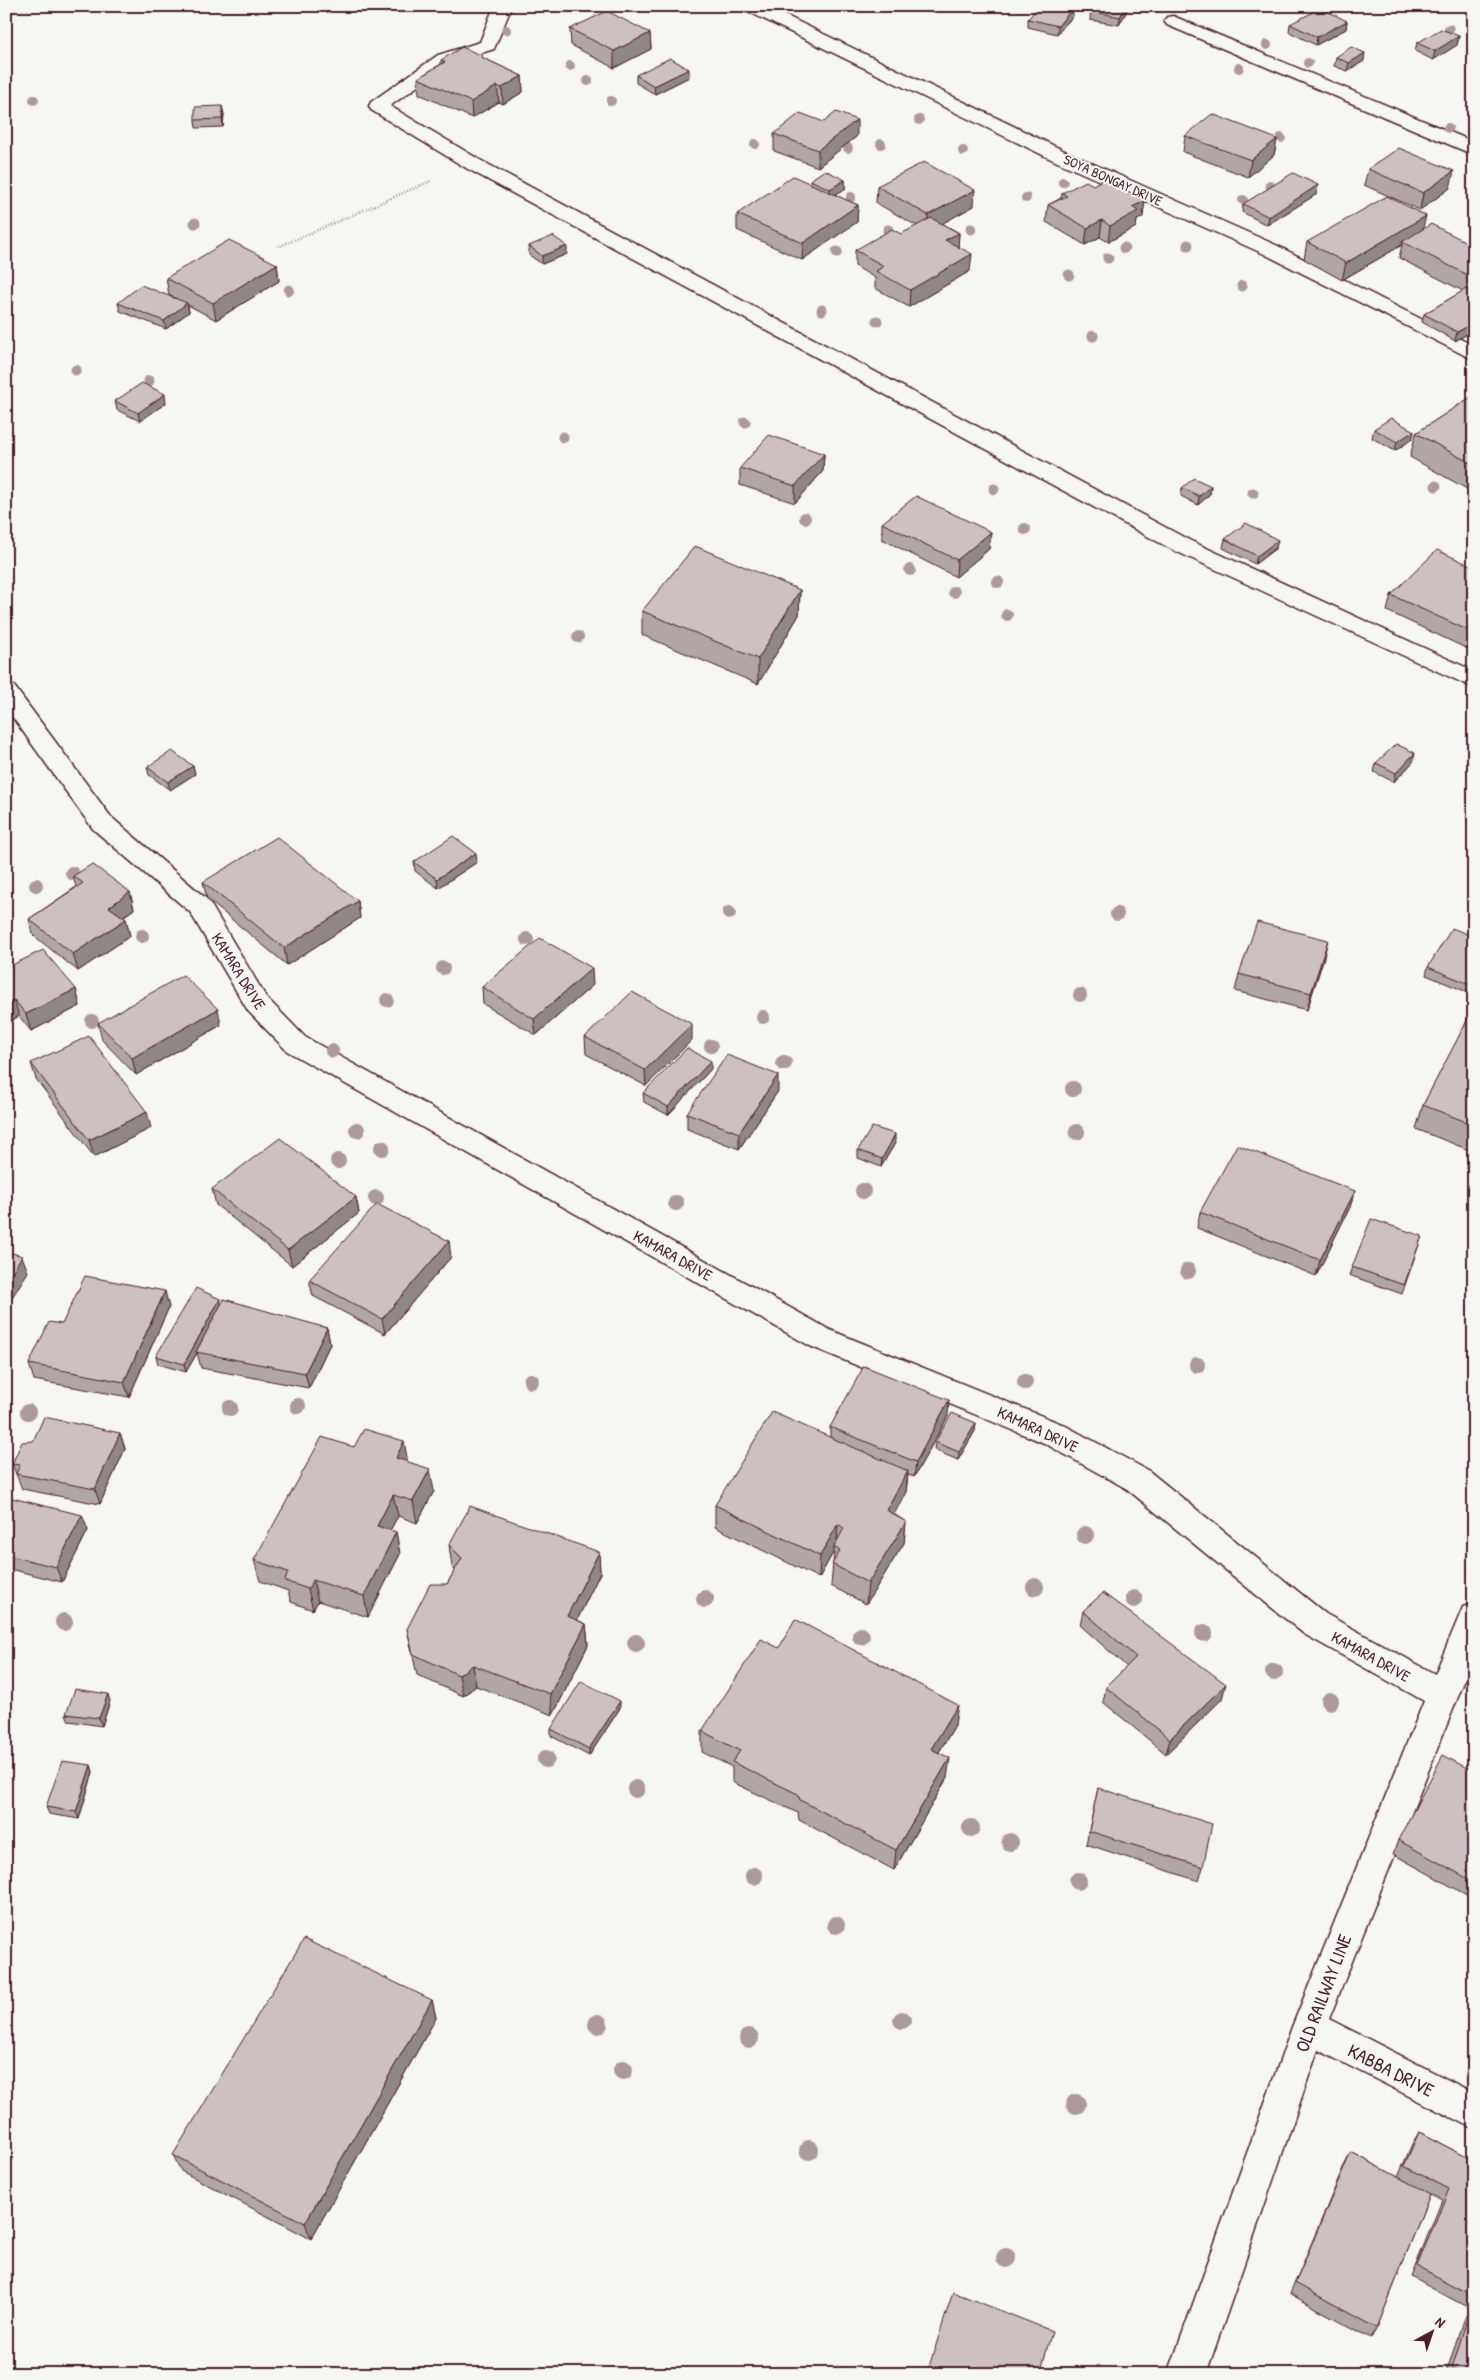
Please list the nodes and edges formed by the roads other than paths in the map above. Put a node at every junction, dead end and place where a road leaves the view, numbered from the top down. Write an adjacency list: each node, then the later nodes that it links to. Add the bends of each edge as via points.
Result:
1 (503, 6): 6 (street, via 488,45 444,59 378,106 473,164 1180,545)
2 (751, 6): 5 (street, SOYA BONGAY DRIVE, via 1062,157 1268,249)
3 (1173, 21): 4 (street)
4 (1474, 149)
5 (1474, 354)
6 (1474, 680)
7 (6, 692): 9 (street, KAMARA DRIVE, via 102,823 199,906 257,1004 296,1044 820,1338 1054,1434 1138,1480 1315,1624)
8 (1474, 1617): 9 (street, OLD RAILWAY LINE)
9 (1442, 1695): 10 (street, OLD RAILWAY LINE)
10 (1308, 2028): 11 (street, KABBA DRIVE); 12 (street, OLD RAILWAY LINE)
11 (1474, 2112)
12 (1187, 2374)

